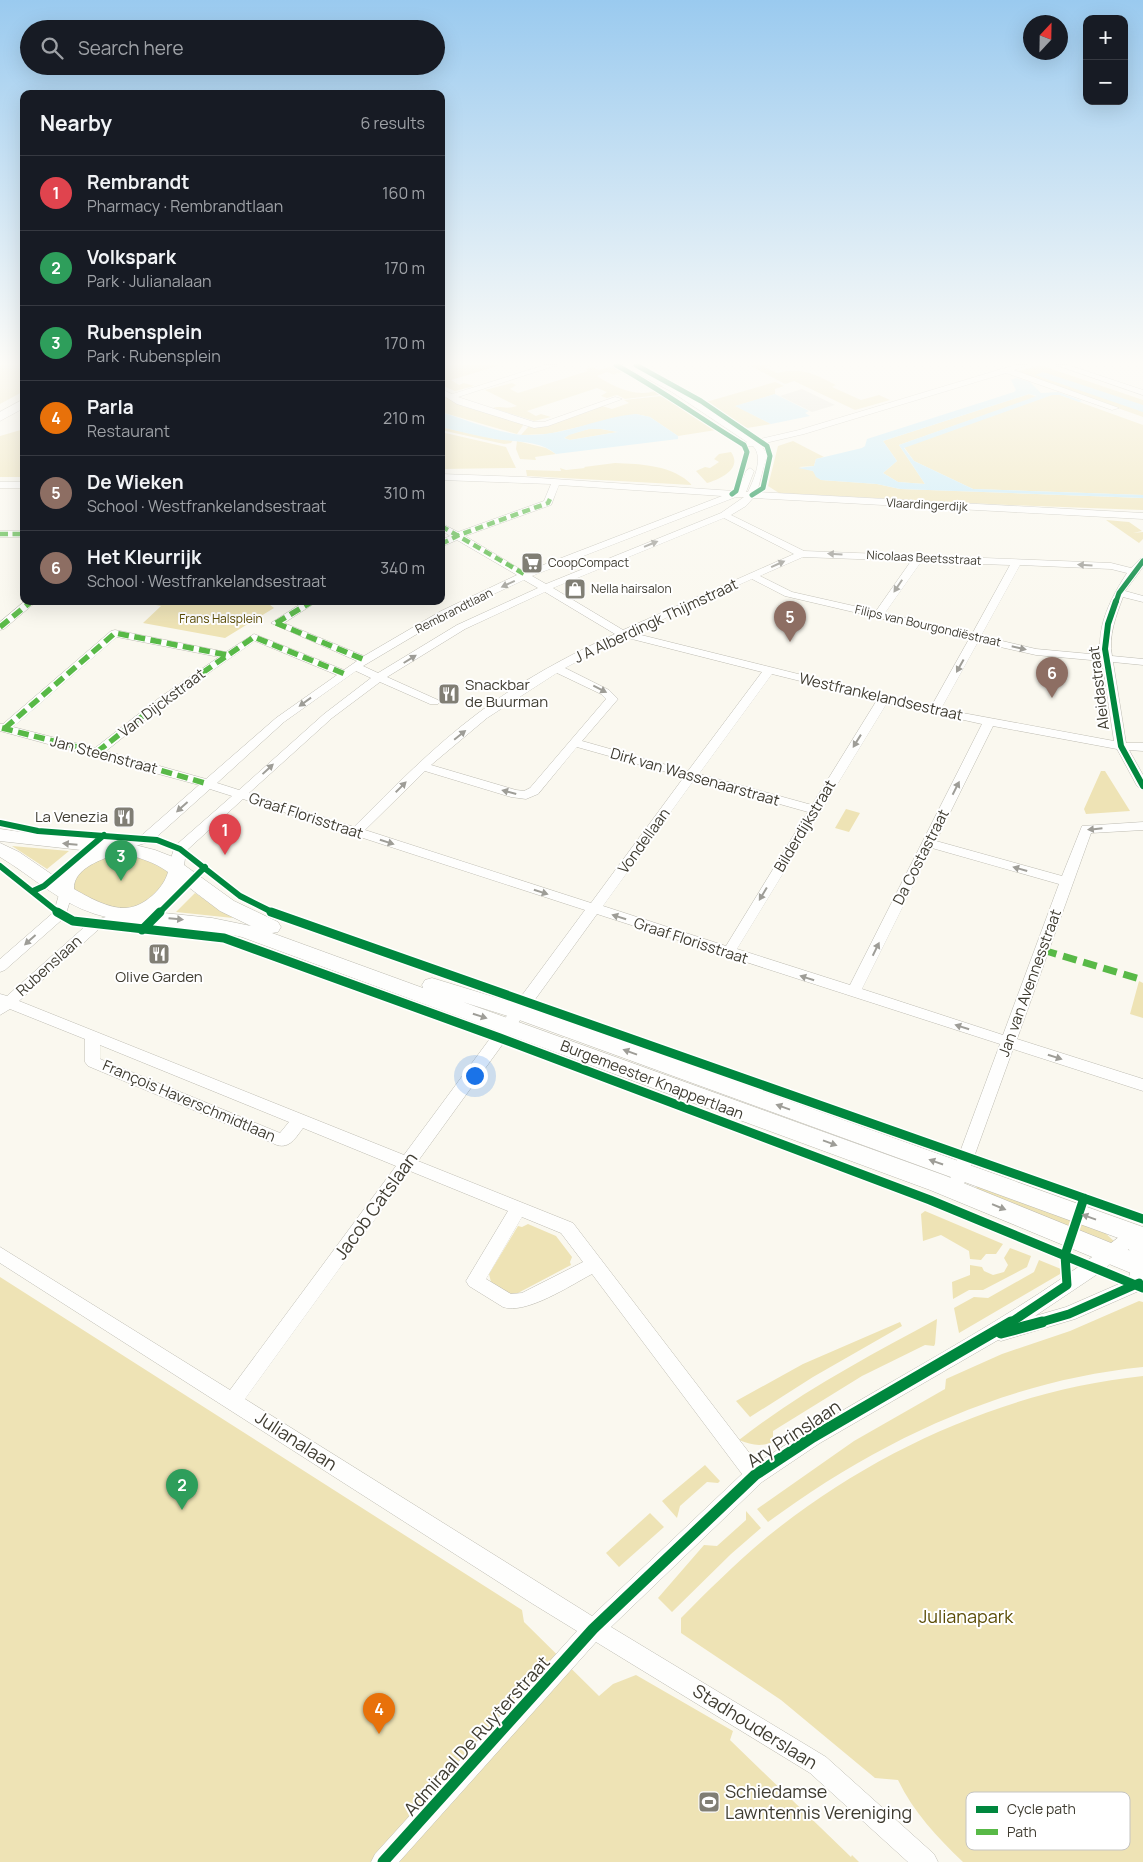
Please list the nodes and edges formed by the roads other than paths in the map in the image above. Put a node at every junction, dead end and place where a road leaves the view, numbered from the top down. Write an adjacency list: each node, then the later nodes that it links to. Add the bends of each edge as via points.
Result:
1 (753, 452): 7 (street, via 746,486)
2 (762, 452): 8 (street)
3 (445, 477): 4 (street, Vlaardingerdijk)
4 (556, 482): 7 (street, Vlaardingerdijk); 14 (street, via 548,503)
5 (20, 484): 6 (street)
6 (0, 485)
7 (732, 494): 8 (street, Vlaardingerdijk); 21 (street, Rembrandtlaan)
8 (752, 495): 9 (street, Rembrandtlaan, via 743,506); 10 (street, Vlaardingerdijk)
9 (724, 515): 16 (street, Nicolaas Beetsstraat); 23 (street, Rembrandtlaan, one-way to 9)
10 (1143, 516)
11 (445, 528): 14 (street, Westfrankelandsestraat)
12 (20, 534): 13 (street)
13 (1, 535)
14 (458, 536): 15 (street); 21 (street, Westfrankelandsestraat)
15 (445, 542)
16 (802, 554): 17 (street, Nicolaas Beetsstraat, one-way to 16); 22 (street, J A Alberdingk Thijmstraat, one-way to 16)
17 (918, 558): 19 (street, Nicolaas Beetsstraat); 28 (street, one-way to 28)
18 (1143, 561): 20 (street, Aleidastraat)
19 (1018, 562): 20 (street, Nicolaas Beetsstraat, one-way to 19, via 1111,566); 31 (street)
20 (1133, 572): 24 (street, Aleidastraat)
21 (526, 575): 23 (street, Westfrankelandsestraat); 34 (street, Rembrandtlaan, one-way to 34, via 444,613)
22 (753, 576): 28 (street, Filips van Bourgondiëstraat, via 789,594); 30 (street, J A Alberdingk Thijmstraat)
23 (545, 588): 30 (street, Westfrankelandsestraat); 39 (street, Rembrandtlaan, one-way to 23, via 461,627)
24 (1118, 594): 25 (street); 33 (street, Aleidastraat, via 1108,624)
25 (1143, 599)
26 (27, 605): 29 (street)
27 (303, 605): 34 (street, via 276,623)
28 (879, 615): 31 (street, Filips van Bourgondiëstraat)
29 (0, 627)
30 (621, 633): 36 (street, J A Alberdingk Thijmstraat); 38 (street, Westfrankelandsestraat)
31 (976, 638): 33 (street, Filips van Bourgondiëstraat, one-way to 33, via 1036,652); 42 (street, one-way to 42)
32 (228, 655): 37 (street, Van Dijckstraat, via 254,637); 44 (street, via 115,633); 48 (street, Van Dijckstraat, via 163,700)
33 (1107, 659): 35 (street, Filips van Bourgondiëstraat); 46 (street, Aleidastraat)
34 (365, 660): 37 (street, Rembrandtlaan)
35 (1143, 662)
36 (556, 668): 45 (street, one-way to 45, via 605,692 612,699); 49 (street, J A Alberdingk Thijmstraat, one-way to 36, via 502,702)
37 (350, 670): 39 (street); 51 (street, Rembrandtlaan, one-way to 51, via 280,720)
38 (769, 670): 40 (street, Westfrankelandsestraat); 50 (street, Vondellaan)
39 (380, 677): 41 (street); 53 (street, Rembrandtlaan, one-way to 39, via 328,716)
40 (883, 699): 42 (street, Westfrankelandsestraat); 54 (street, Bilderdijkstraat, one-way to 54)
41 (434, 702)
42 (934, 711): 43 (street, Westfrankelandsestraat)
43 (989, 722): 46 (street, Westfrankelandsestraat); 58 (street, Da Costastraat, one-way to 43)
44 (2, 728): 48 (street, Jan Steenstraat)
45 (575, 743): 49 (street, one-way to 49, via 534,791 526,795); 50 (street, Dirk van Wassenaarstraat)
46 (1121, 746): 47 (street, Westfrankelandsestraat); 52 (street, Aleidastraat)
47 (1143, 746)
48 (97, 752): 51 (street, Jan Steenstraat)
49 (422, 766): 56 (street, J A Alberdingk Thijmstraat, one-way to 49)
50 (691, 776): 54 (street, Dirk van Wassenaarstraat); 64 (street, Vondellaan)
51 (208, 784): 53 (street); 59 (street, Rembrandtlaan, one-way to 59, via 147,838)
52 (1143, 786)
53 (240, 795): 56 (street, Graaf Florisstraat); 61 (street, Rembrandtlaan, via 180,849)
54 (814, 810): 66 (street, Bilderdijkstraat, one-way to 66)
55 (1143, 826): 62 (street, Jan van Avennesstraat, one-way to 62, via 1086,829)
56 (356, 832): 64 (street, Graaf Florisstraat, one-way to 64)
57 (0, 835): 59 (main road, one-way to 57)
58 (928, 843): 62 (street, one-way to 58); 68 (street, Da Costastraat, one-way to 58)
59 (119, 847): 61 (main road, Burgemeester Knappertlaan, via 166,861); 63 (main road, via 92,856 74,871 65,881)
60 (0, 849): 63 (main road)
61 (178, 870): 65 (main road, via 173,886 158,901); 70 (main road, Burgemeester Knappertlaan, via 227,906 252,919 437,986)
62 (1067, 882): 72 (street, Jan van Avennesstraat)
63 (65, 894): 65 (main road, Burgemeester Knappertlaan, via 102,909); 67 (street, one-way to 67, via 60,914)
64 (594, 909): 66 (street, Graaf Florisstraat, one-way to 64); 70 (street, Vondellaan)
65 (128, 914): 69 (street, Rubenslaan, via 95,925); 70 (main road, Burgemeester Knappertlaan, one-way to 70, via 228,926)
66 (728, 953): 68 (street, Graaf Florisstraat, one-way to 66)
67 (0, 967)
68 (854, 992): 72 (street, Graaf Florisstraat, one-way to 68)
69 (3, 1004): 71 (street, François Haverschmidtlaan)
70 (514, 1019): 75 (street, Jacob Catslaan); 76 (main road, Burgemeester Knappertlaan)
71 (92, 1036): 74 (street, François Haverschmidtlaan); 74 (street, François Haverschmidtlaan, via 93,1062 283,1141)
72 (1008, 1042): 73 (street, Graaf Florisstraat, one-way to 73); 76 (street, Jan van Avennesstraat)
73 (1143, 1085)
74 (300, 1120): 75 (street, François Haverschmidtlaan)
75 (408, 1164): 77 (street, François Haverschmidtlaan); 84 (street, Jacob Catslaan)
76 (958, 1180): 78 (main road, Burgemeester Knappertlaan, one-way to 76); 80 (main road, Burgemeester Knappertlaan, one-way to 80)
77 (518, 1209): 81 (street, François Haverschmidtlaan, via 566,1228); 81 (street, via 475,1281 509,1302 524,1300)
78 (1139, 1236): 80 (street, Ary Prinslaan); 82 (street)
79 (0, 1254): 84 (street, Julianalaan)
80 (1111, 1254): 82 (main road, Burgemeester Knappertlaan); 83 (street, Ary Prinslaan)
81 (596, 1264): 85 (street, François Haverschmidtlaan)
82 (1142, 1266): 83 (street, Ary Prinslaan, via 1135,1284 1129,1287 1069,1314)
83 (991, 1336): 85 (street, Ary Prinslaan, via 813,1437)
84 (233, 1400): 86 (street, Julianalaan)
85 (756, 1475): 86 (street, Ary Prinslaan)
86 (593, 1629): 87 (street, Admiraal De Ruyterstraat); 88 (street, Stadhouderslaan, via 818,1765)
87 (383, 1862)
88 (926, 1862)

